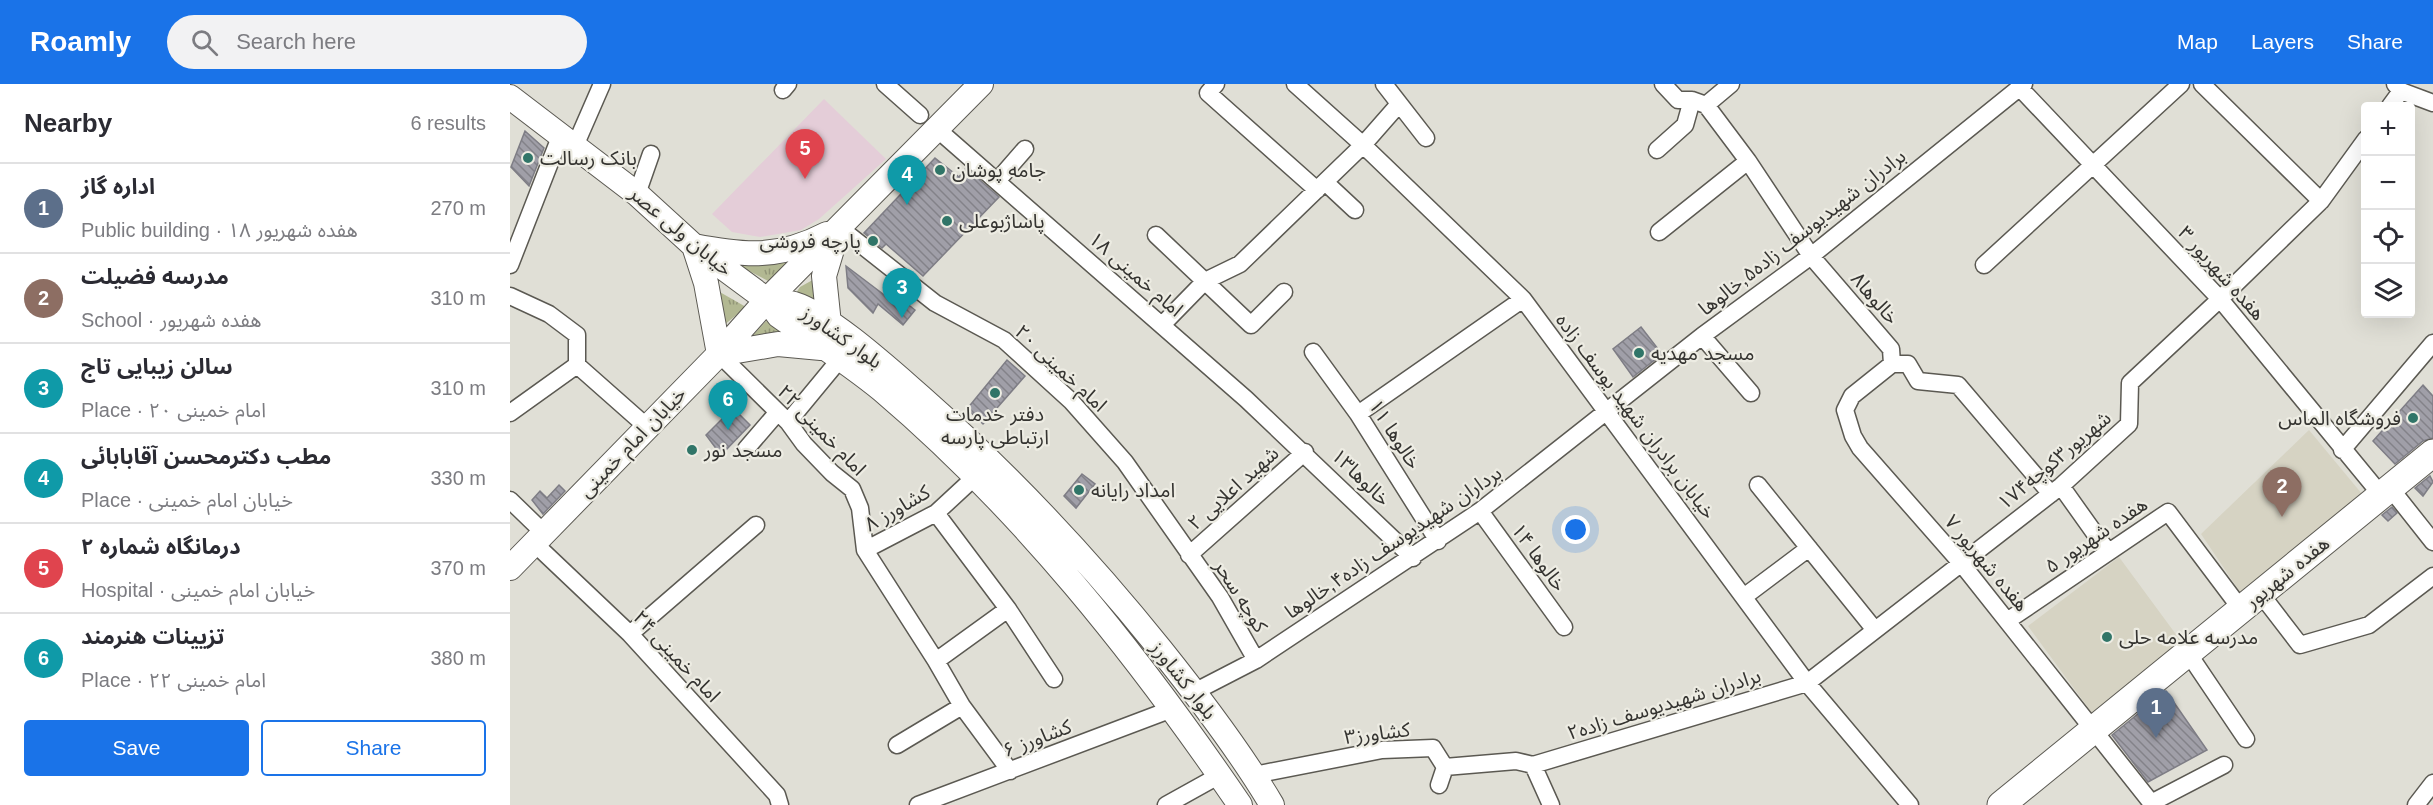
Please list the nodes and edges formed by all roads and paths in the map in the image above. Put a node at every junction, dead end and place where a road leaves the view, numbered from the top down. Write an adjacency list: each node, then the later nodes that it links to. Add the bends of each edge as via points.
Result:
1 (602, 84): 20 (street)
2 (885, 84): 18 (street, امام خمینی ۱۸)
3 (981, 84): 18 (main road, خیابان امام خمینی)
4 (1384, 84): 17 (street)
5 (1663, 84): 14 (street, via 1678,99)
6 (1731, 84): 14 (street)
7 (2181, 84): 27 (street)
8 (1297, 85): 21 (street, خیابان برادران شهید یوسف زاده)
9 (2022, 86): 27 (street, هفده شهریور ۳); 37 (street, برادران شهیدیوسف زاده۵,خالوها)
10 (2211, 87): 31 (street)
11 (2398, 87): 15 (street); 16 (street)
12 (1212, 89): 29 (street)
13 (510, 97): 20 (main road, خیابان ولی عصر)
14 (1699, 102): 24 (street, via 1685,125); 26 (street, خالوها۸)
15 (2392, 102)
16 (2433, 103)
17 (1399, 104): 19 (street); 21 (street)
18 (928, 122): 28 (street, امام خمینی ۱۸); 33 (main road, خیابان امام خمینی)
19 (1426, 138)
20 (567, 141): 30 (main road, خیابان ولی عصر); 38 (street)
21 (1363, 145): 29 (street); 43 (street, خیابان برادران شهید یوسف زاده)
22 (2361, 146): 31 (street, ۱۷شهریور۳کوچه۴)
23 (1025, 149): 28 (street)
24 (1657, 150)
25 (651, 154): 30 (street)
26 (1748, 161): 34 (street); 37 (street, خالوها۸)
27 (2094, 165): 39 (street); 44 (street, هفده شهریور ۳)
28 (998, 180): 46 (street, امام خمینی ۱۸)
29 (1321, 186): 32 (street); 40 (street, via 1240,264)
30 (637, 194): 36 (main road, خیابان ولی عصر)
31 (2321, 201): 44 (street, ۱۷شهریور۳کوچه۴)
32 (1354, 210)
33 (840, 228): 36 (main road, via 781,254 725,252); 45 (main road, خیابان امام خمینی); 48 (main road, via 824,276); 78 (street, امام خمینی ۲۰, via 935,303 1004,340 1071,401 1125,462)
34 (1659, 232)
35 (1156, 235): 40 (street)
36 (694, 246): 45 (main road, خیابان ولی عصر); 51 (main road, via 706,283)
37 (1811, 256): 47 (street, برادران شهیدیوسف زاده۵,خالوها); 52 (street, خالوها۸, via 1891,349)
38 (510, 265)
39 (1984, 265)
40 (1205, 282): 41 (street, via 1251,325); 46 (street)
41 (1284, 292)
42 (510, 296): 53 (street, via 549,314 577,335)
43 (1522, 299): 56 (street); 57 (street, خیابان برادران شهید یوسف زاده)
44 (2220, 299): 61 (street, هفده شهریور ۳); 66 (street, ۱۷شهریور۳کوچه۴, via 2130,382 2129,423)
45 (767, 300): 48 (main road, بلوار کشاورز, via 779,316); 51 (main road, خیابان امام خمینی)
46 (1162, 325): 62 (street, امام خمینی ۱۸)
47 (1702, 336): 54 (street); 57 (street, برادران شهیدیوسف زاده۵,خالوها)
48 (833, 343): 51 (main road, via 778,344); 58 (street); 64 (main road, بلوار کشاورز); 95 (main road, بلوار کشاورز, via 955,427 1040,509 1118,596)
49 (2433, 343): 61 (street)
50 (1313, 352): 56 (street, خالوها ۱۱)
51 (719, 354): 58 (street, امام خمینی ۲۲); 59 (main road, خیابان امام خمینی)
52 (1892, 364): 66 (street, via 1908,364 1918,381 1958,386); 80 (street, هفده شهریور ۷, via 1852,396 1845,410 1849,423 1860,448)
53 (577, 365): 55 (street); 59 (street)
54 (1751, 393)
55 (510, 413)
56 (1358, 414): 73 (street, خالوها ۱۱)
57 (1607, 414): 69 (street, برداران شهیدیوسف زاده۴,خالوها); 83 (street, خیابان برادران شهید یوسف زاده)
58 (783, 418): 60 (street); 76 (street, امام خمینی ۲۲, via 804,444 852,489 860,508)
59 (646, 426): 72 (main road, خیابان امام خمینی)
60 (746, 449)
61 (2342, 450): 67 (street, هفده شهریور ۳)
62 (1305, 452): 78 (street, شهید اعلایی ۲); 79 (street, خالوها۱۳)
63 (2433, 453): 67 (main road, هفده شهریور)
64 (976, 476): 70 (street, کشاورز ۸); 97 (main road, بلوار کشاورز, via 1098,612)
65 (1758, 485): 75 (street)
66 (2056, 490): 77 (street); 80 (street, ۱۷شهریور۳کوچه۴)
67 (2387, 493): 74 (street, هفده شهریور ۳); 84 (main road, هفده شهریور)
68 (510, 500): 72 (street, امام خمینی ۲۴)
69 (1480, 511): 73 (street, برداران شهیدیوسف زاده۴,خالوها); 87 (street, خالوها ۱۴)
70 (936, 513): 76 (street, کشاورز ۸); 85 (street)
71 (756, 525): 89 (street)
72 (539, 538): 81 (main road, خیابان امام خمینی); 89 (street, امام خمینی ۲۴)
73 (1438, 541): 79 (street, برداران شهیدیوسف زاده۴,خالوها)
74 (2433, 543)
75 (1809, 548): 83 (street); 88 (street)
76 (865, 550): 92 (street)
77 (2108, 552): 84 (street, هفده شهریور ۵, via 2168,512); 86 (street, هفده شهریور ۵)
78 (1189, 555): 91 (street, کوچه سحر, via 1220,597)
79 (1413, 558): 91 (street, برداران شهیدیوسف زاده۴,خالوها)
80 (1961, 563): 86 (street, هفده شهریور ۷); 88 (street, ۱۷شهریور۳کوچه۴)
81 (510, 568)
82 (2433, 576): 84 (street, via 2369,625 2300,645)
83 (1745, 596): 94 (street, خیابان برادران شهید یوسف زاده)
84 (2251, 601): 90 (main road, هفده شهریور)
85 (1008, 609): 92 (street); 93 (street)
86 (2007, 621): 98 (street, هفده شهریور ۷)
87 (1564, 627)
88 (1875, 630): 94 (street, ۱۷شهریور۳کوچه۴)
89 (630, 634): 111 (street, امام خمینی ۲۴, via 777,795)
90 (2188, 653): 98 (main road, هفده شهریور); 99 (street)
91 (1256, 660): 95 (street, برداران شهیدیوسف زاده۴,خالوها)
92 (936, 661): 96 (street)
93 (1054, 679)
94 (1807, 683): 101 (street, برادران شهیدیوسف زاده۲); 117 (street, خیابان برادران شهید یوسف زاده)
95 (1194, 692): 106 (main road, بلوار کشاورز)
96 (962, 706): 100 (street); 104 (street)
97 (1172, 709): 104 (street, کشاورز ۶); 105 (main road, بلوار کشاورز)
98 (2095, 730): 110 (street, هفده شهریور ۷); 118 (main road, هفده شهریور)
99 (2246, 739)
100 (897, 745)
101 (1533, 765): 103 (street, via 1516,761); 116 (street)
102 (2224, 765): 110 (street)
103 (1445, 767): 106 (street, کشاورز۳, via 1432,748 1382,750); 108 (street)
104 (1010, 771): 109 (street, کشاورز ۶)
105 (1220, 775): 113 (street); 114 (main road, بلوار کشاورز)
106 (1254, 775): 115 (main road, بلوار کشاورز)
107 (2433, 783): 119 (street)
108 (1439, 785)
109 (941, 800): 112 (street, کشاورز ۶)
110 (2152, 804)
111 (780, 805)
112 (918, 805)
113 (1166, 805)
114 (1240, 805)
115 (1272, 805)
116 (1551, 805)
117 (1910, 805)
118 (2001, 805)
119 (2416, 805)

